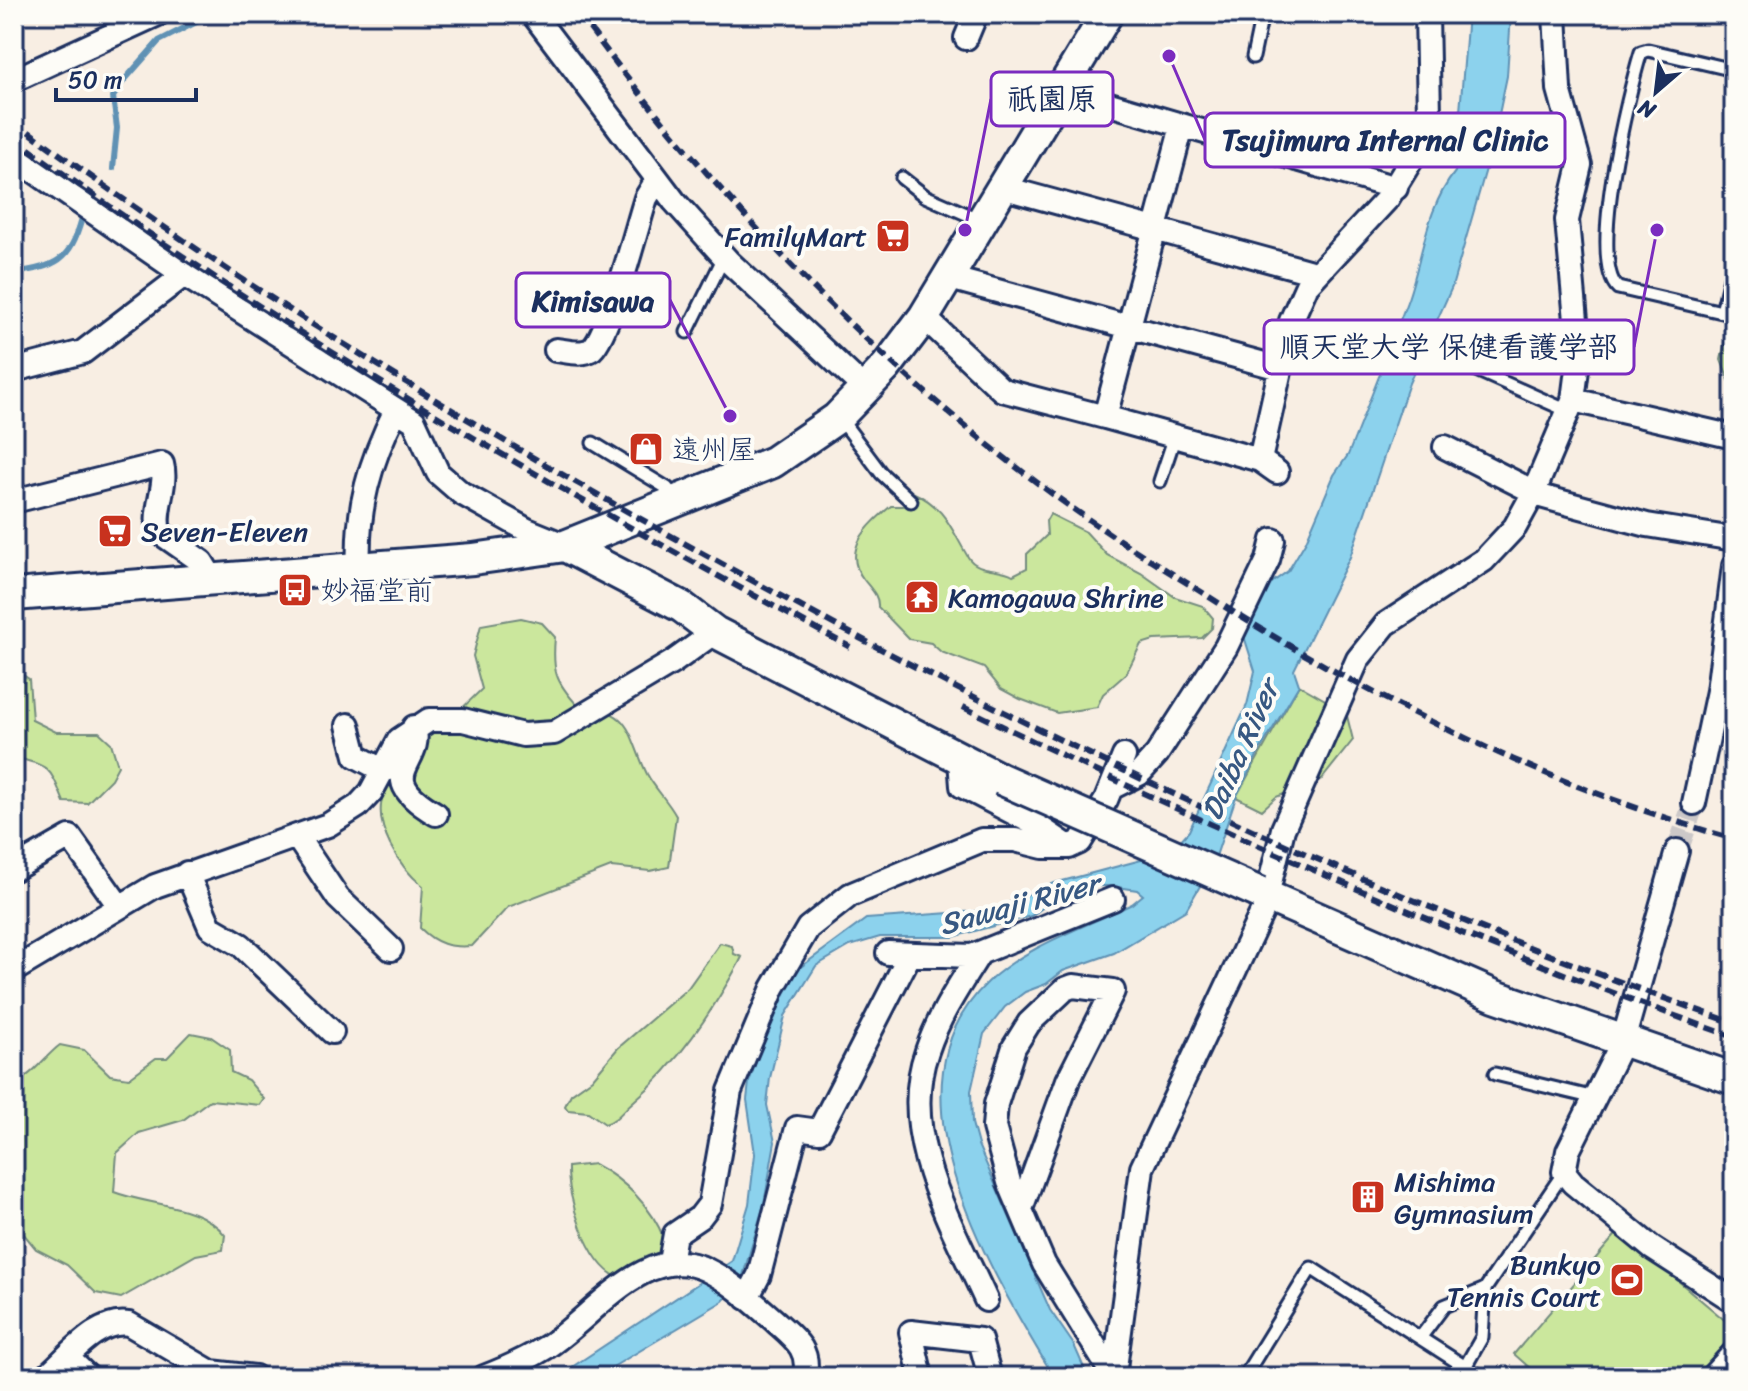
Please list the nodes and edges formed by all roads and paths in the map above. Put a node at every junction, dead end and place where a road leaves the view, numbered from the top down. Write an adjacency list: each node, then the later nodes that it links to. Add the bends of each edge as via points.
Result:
1 (158, 14): 11 (street)
2 (533, 14): 16 (street)
3 (976, 14): 8 (street)
4 (1262, 14): 9 (lane)
5 (1427, 14): 18 (street, via 1426,132)
6 (1555, 14): 34 (street, via 1559,89 1580,165 1568,213 1579,354)
7 (1101, 16): 12 (street)
8 (966, 38)
9 (1253, 57)
10 (1734, 70): 22 (lane, via 1641,52 1607,211 1611,277 1618,288 1722,312)
11 (14, 80)
12 (1058, 94): 13 (street); 17 (street)
13 (1182, 126): 18 (street); 20 (street)
14 (14, 157): 24 (street)
15 (902, 178): 19 (lane, via 925,196)
16 (657, 180): 21 (street); 29 (street, via 594,347 584,353)
17 (1001, 187): 19 (street); 20 (street)
18 (1396, 188): 23 (street)
19 (980, 220): 25 (street)
20 (1155, 229): 23 (street); 27 (street)
21 (724, 257): 28 (lane); 33 (street)
22 (1734, 261)
23 (1315, 273): 30 (street, via 1296,309)
24 (184, 275): 31 (street, via 83,352); 35 (street)
25 (946, 277): 26 (street); 27 (street)
26 (924, 317): 33 (street); 37 (street, via 1002,390)
27 (1128, 327): 30 (street); 37 (street)
28 (687, 332)
29 (556, 350)
30 (1279, 368): 38 (street, via 1268,466)
31 (14, 370)
32 (1476, 370): 34 (lane)
33 (865, 389): 36 (street)
34 (1570, 405): 39 (street); 43 (street)
35 (396, 410): 49 (street, via 418,427 446,482); 51 (street, via 372,458)
36 (838, 416): 44 (street, via 773,462); 46 (lane, via 881,473)
37 (1105, 417): 38 (street)
38 (1175, 436): 42 (lane)
39 (1734, 437)
40 (593, 443): 44 (lane)
41 (1445, 447): 43 (street)
42 (1160, 481)
43 (1533, 494): 47 (street, via 1647,525); 69 (street, via 1515,527 1484,560 1403,611 1362,651 1283,829)
44 (677, 499): 49 (street)
45 (14, 501): 52 (street, via 162,464 159,532 202,562)
46 (911, 501)
47 (1734, 539)
48 (1273, 540): 61 (street, via 1226,647 1157,754 1139,774)
49 (565, 546): 51 (street); 54 (street, via 682,607)
50 (1734, 566): 55 (street)
51 (359, 568): 52 (street)
52 (213, 580): 53 (street)
53 (14, 595)
54 (715, 632): 57 (street, via 554,733 523,735 445,717); 59 (street)
55 (1726, 694): 62 (street)
56 (348, 725): 60 (street, via 356,756)
57 (414, 727): 60 (street, via 399,740); 63 (street, via 404,783 411,798)
58 (1124, 756): 61 (street)
59 (960, 760): 65 (street, via 962,786); 69 (street, bridge)
60 (384, 771): 64 (street, via 358,806)
61 (1111, 788): 65 (street, via 1092,828)
62 (1694, 803)
63 (436, 814)
64 (297, 837): 68 (street); 72 (street, via 338,898)
65 (1069, 847): 82 (street, via 982,840 850,895 808,928 773,988 730,1091 710,1204 675,1234)
66 (1677, 851): 76 (street)
67 (14, 869): 71 (street, via 70,837)
68 (187, 873): 71 (street); 75 (street, via 210,927 241,945)
69 (1264, 894): 76 (street, via 1495,996); 93 (street, via 1225,997 1142,1168)
70 (1113, 899): 73 (street)
71 (119, 906): 74 (street)
72 (391, 949)
73 (979, 954): 84 (street, via 898,954 819,1131 797,1128 759,1275); 85 (street, via 936,1026 919,1080 918,1107 939,1198)
74 (14, 970)
75 (332, 1032)
76 (1623, 1041): 78 (street); 79 (street)
77 (1495, 1074): 79 (lane)
78 (1734, 1079)
79 (1595, 1098): 80 (street, via 1568,1151)
80 (1564, 1172): 83 (lane); 86 (street, via 1652,1248)
81 (1021, 1209): 81 (street, via 994,1127 1007,1064 1029,1023 1065,989 1113,991 1068,1080); 93 (street, via 1044,1264)
82 (670, 1262): 84 (street, via 708,1270); 88 (street, via 636,1276)
83 (1485, 1289): 87 (lane, via 1444,1306); 91 (lane, via 1482,1337)
84 (743, 1295): 99 (street, via 802,1348 807,1361)
85 (986, 1300)
86 (1734, 1301)
87 (1420, 1338): 91 (lane); 102 (lane, via 1311,1268)
88 (545, 1348): 97 (street); 98 (street)
89 (1734, 1353): 104 (street)
90 (68, 1358): 92 (street, via 100,1329 118,1322); 94 (street); 95 (street)
91 (1465, 1367): 103 (lane)
92 (210, 1375): 96 (street)
93 (1114, 1376)
94 (45, 1377)
95 (88, 1377)
96 (255, 1377)
97 (484, 1377)
98 (513, 1377)
99 (804, 1377)
100 (921, 1377): 101 (street, via 911,1332 980,1340)
101 (990, 1377)
102 (1244, 1377)
103 (1481, 1377)
104 (1712, 1377)

